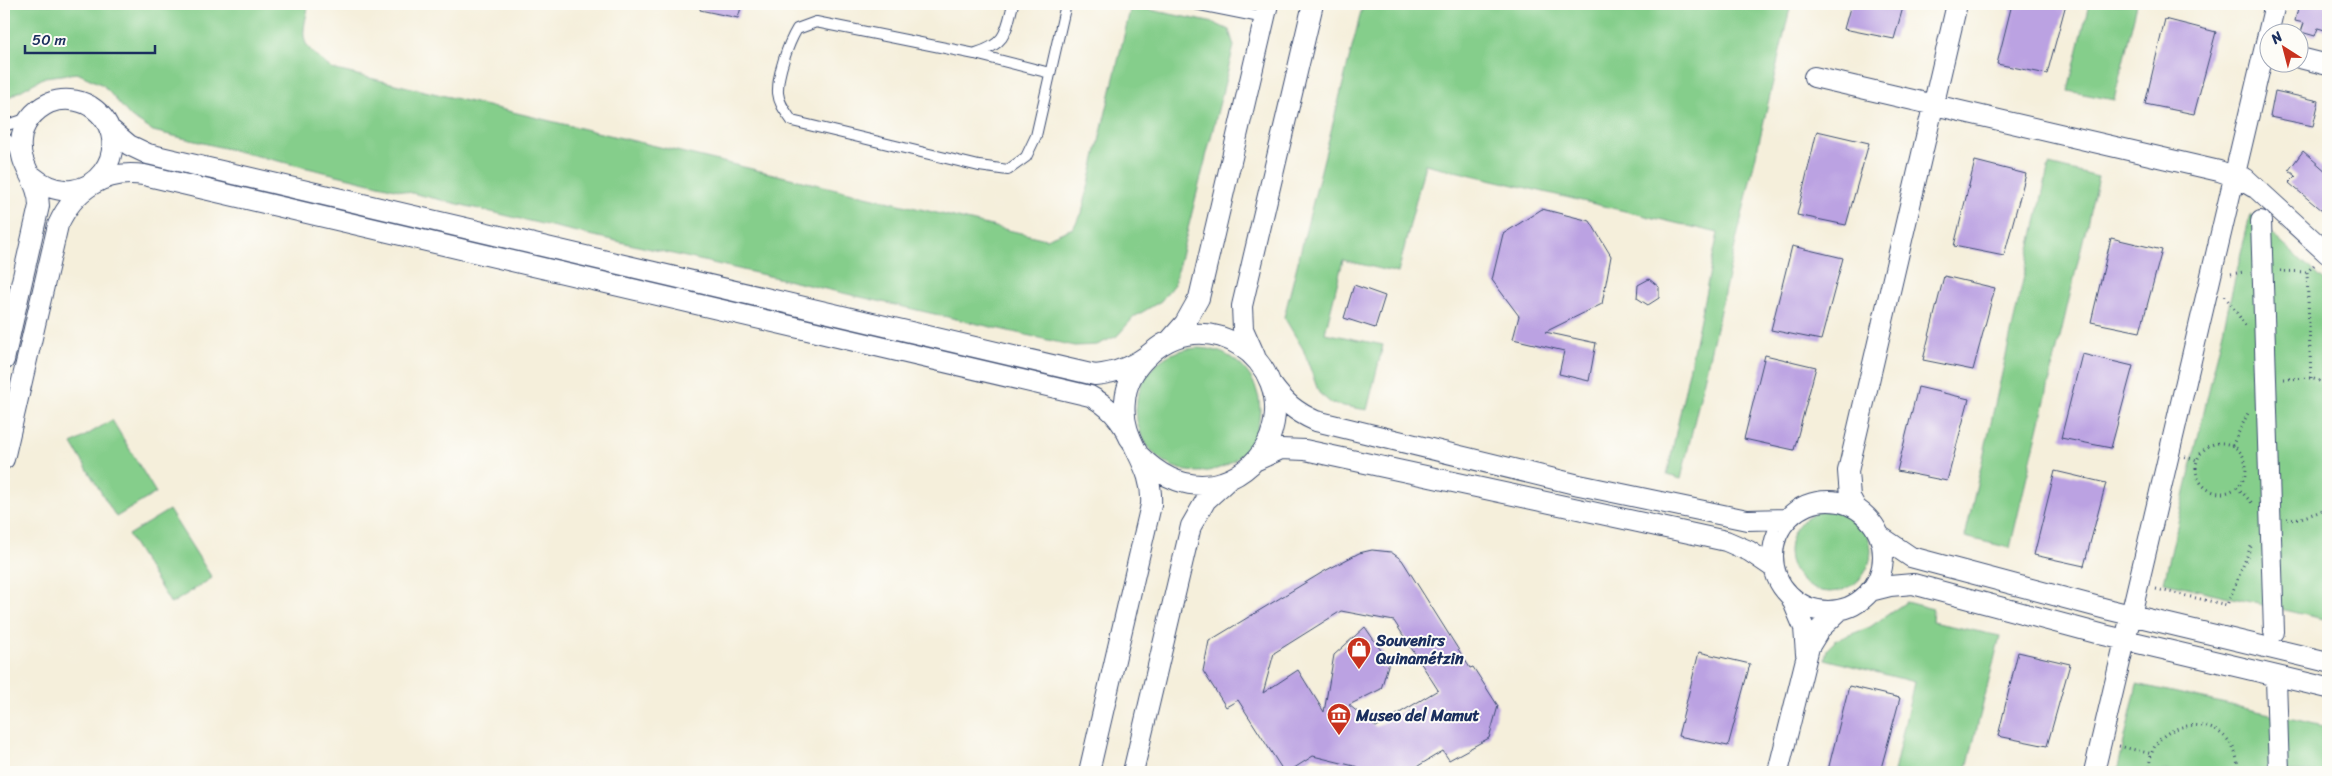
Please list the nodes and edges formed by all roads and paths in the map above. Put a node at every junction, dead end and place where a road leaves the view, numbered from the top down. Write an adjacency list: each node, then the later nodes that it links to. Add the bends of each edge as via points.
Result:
1 (1013, 4): 9 (lane, via 1006,31 994,48)
2 (1066, 4): 13 (lane)
3 (1195, 4): 7 (lane)
4 (1313, 4): 28 (street, via 1242,306 1246,339)
5 (1957, 4): 15 (street)
6 (2275, 4): 8 (street)
7 (1267, 11): 25 (street, via 1199,298 1185,323)
8 (2272, 22)
9 (975, 54): 13 (lane); 13 (lane, via 816,22 797,28 787,45 778,92 782,107 792,121 1008,170 1026,157 1036,136)
10 (2310, 60): 11 (street)
11 (2328, 65)
12 (2261, 72): 21 (street)
13 (1050, 73)
14 (1814, 77): 15 (street)
15 (1933, 105): 21 (street); 34 (street)
16 (34, 112): 17 (lane, via 20,122); 18 (street, via 54,101 76,101 96,110); 20 (street, via 23,129 21,139)
17 (4, 126)
18 (109, 128): 22 (street, via 112,141 109,160 100,177); 26 (street, via 129,146 148,154 1094,375 1134,365)
19 (4, 136): 20 (lane, via 14,145)
20 (27, 168): 22 (street, via 47,187 66,192); 27 (street, via 39,199 38,213)
21 (2230, 179): 24 (street, via 2230,194 2238,186 2253,187); 45 (street)
22 (90, 185): 31 (street, via 119,174 144,174 1090,396 1113,411); 32 (street, via 69,205 58,225)
23 (2261, 221): 40 (street)
24 (2327, 253): 29 (path, via 2307,272)
25 (1170, 340): 26 (street); 28 (street, via 1211,334 1248,351)
26 (1153, 351): 31 (street, via 1129,382 1125,401 1125,420)
27 (4, 360)
28 (1262, 366): 30 (street)
29 (2311, 378)
30 (1272, 384): 33 (street, via 1276,404 1274,425 1267,445); 41 (street, via 1294,411 1316,422 1607,491 1747,520)
31 (1135, 448): 35 (street, via 1153,469 1186,484 1222,482); 58 (street, via 1148,474 1151,506)
32 (4, 459)
33 (1255, 461): 35 (street); 44 (street, via 1281,449 1305,450 1726,540)
34 (1848, 471): 37 (street); 38 (street, via 1850,497)
35 (1239, 474): 59 (street, via 1216,490 1200,508 1191,526)
36 (2237, 487): 36 (path, via 2214,492 2201,484 2197,460 2208,447 2224,443 2239,451 2246,466); 40 (path, via 2264,516)
37 (1820, 501): 38 (street, via 1838,501); 41 (street, via 1802,507)
38 (1856, 508): 42 (street, via 1870,520)
39 (2328, 509): 40 (path, via 2301,518)
40 (2270, 518): 50 (street)
41 (1787, 519): 44 (street, via 1777,534 1773,550)
42 (1880, 536): 46 (street, via 1882,565); 49 (street, via 1911,557)
43 (2253, 542): 45 (path, via 2228,605)
44 (1774, 568): 47 (street, via 1780,584)
45 (2139, 585): 49 (street)
46 (1870, 591): 48 (street, via 1857,603); 51 (street, via 1912,584)
47 (1791, 597): 48 (street, via 1806,607); 52 (street, via 1804,628)
48 (1840, 610): 52 (street, via 1820,629)
49 (2132, 615): 51 (street); 53 (street)
50 (2274, 632)
51 (2126, 640): 55 (street); 56 (street)
52 (1806, 656): 60 (street)
53 (2328, 662)
54 (2276, 679): 64 (street)
55 (2328, 688)
56 (2101, 742): 57 (path); 61 (street)
57 (2152, 754): 62 (path); 63 (path, via 2170,731 2198,724 2225,736 2233,747)
58 (1089, 772)
59 (1133, 772)
60 (1778, 772)
61 (2094, 772)
62 (2150, 772)
63 (2238, 772)
64 (2279, 772)

